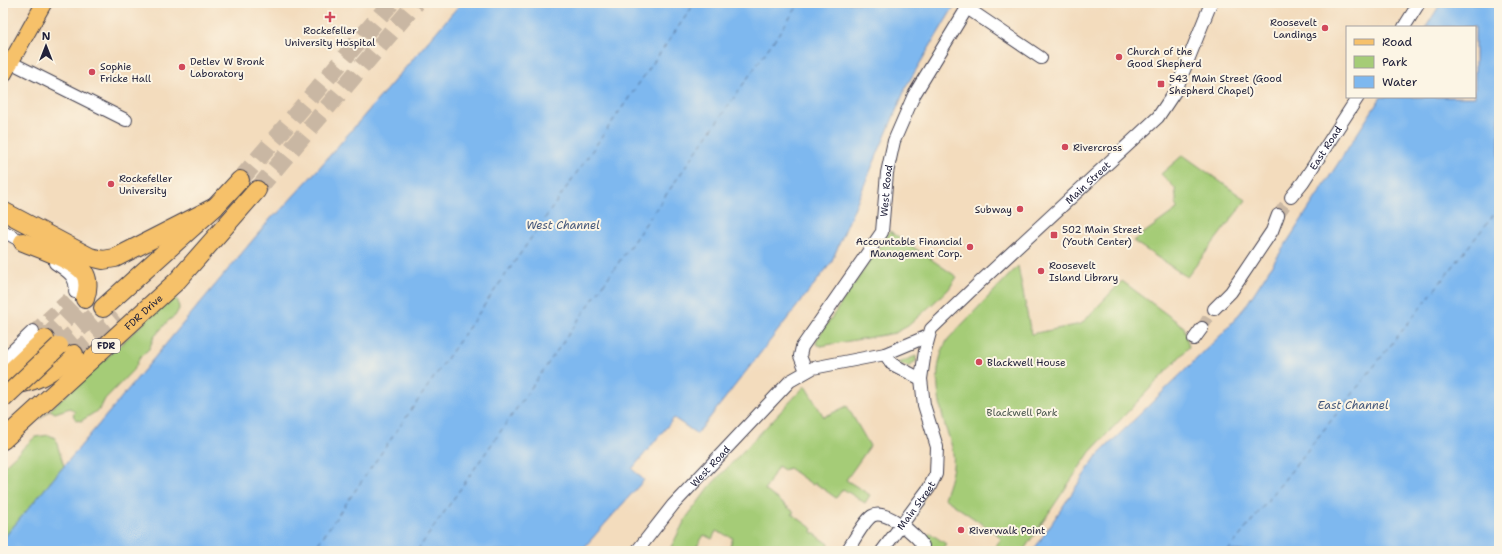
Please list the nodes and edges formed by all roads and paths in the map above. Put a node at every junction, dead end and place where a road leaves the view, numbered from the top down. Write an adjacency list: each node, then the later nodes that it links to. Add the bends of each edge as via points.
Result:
1 (44, 3): 7 (main road)
2 (1211, 3): 24 (street, Main Street, via 1176,90 1158,117 980,282 931,329)
3 (1419, 3): 5 (street)
4 (969, 6): 6 (street); 28 (street, West Road, via 914,95 894,141 887,173 882,232 802,347 800,356)
5 (1405, 26)
6 (1041, 58)
7 (6, 67): 9 (street)
8 (1357, 98): 12 (street, East Road)
9 (126, 120)
10 (240, 180): 13 (highway)
11 (257, 190): 18 (highway, FDR Drive / FDR)
12 (1291, 197)
13 (215, 207): 14 (highway, via 115,258 103,260 90,257); 20 (highway)
14 (3, 212)
15 (1278, 215): 21 (street, via 1272,231 1231,292)
16 (3, 231): 17 (street)
17 (23, 242): 19 (highway, via 82,270 88,286)
18 (205, 248): 22 (highway); 32 (highway, FDR Drive / FDR, via 177,281)
19 (80, 295)
20 (103, 308)
21 (1214, 309)
22 (119, 317)
23 (1202, 328): 25 (street)
24 (928, 336): 27 (street, Main Street); 30 (street, Main Street)
25 (1194, 339)
26 (53, 342): 29 (highway); 29 (highway, via 43,378 23,383); 31 (highway, bridge)
27 (885, 354): 28 (street, West Road); 30 (street, via 892,364)
28 (806, 371): 34 (street, West Road, via 784,387 678,501)
29 (4, 375)
30 (921, 379): 33 (street, Main Street, via 924,405 937,447 936,471 932,484)
31 (3, 399)
32 (3, 440)
33 (901, 525): 35 (street, via 884,515 873,516); 36 (street, Main Street); 37 (street, via 919,540 922,546)
34 (637, 551)
35 (847, 551)
36 (882, 551)
37 (919, 551)

